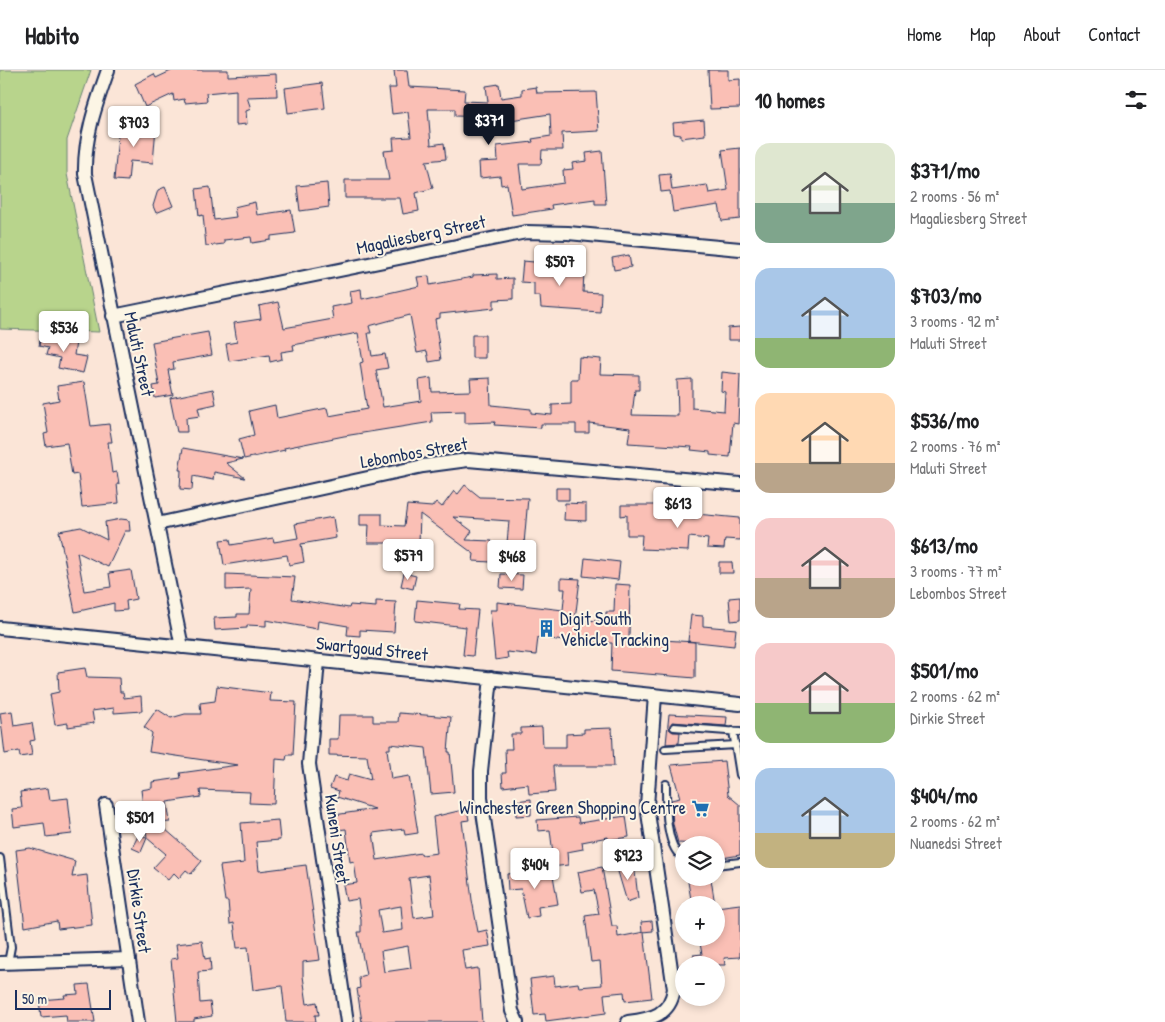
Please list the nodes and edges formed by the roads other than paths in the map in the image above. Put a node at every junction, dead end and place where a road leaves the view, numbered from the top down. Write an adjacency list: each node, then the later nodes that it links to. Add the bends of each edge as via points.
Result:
1 (108, 70): 3 (street, Maluti Street, via 84,156 88,195)
2 (740, 249): 3 (street, Magaliesberg Street, via 526,232)
3 (113, 316): 5 (street, Maluti Street)
4 (740, 484): 5 (street, Lebombos Street, via 468,460 422,466)
5 (156, 524): 7 (street, Maluti Street)
6 (0, 628): 7 (street, Swartgoud Street)
7 (182, 647): 8 (street, Swartgoud Street)
8 (318, 661): 9 (street, Swartgoud Street); 27 (street, Kuneni Street, via 309,764)
9 (491, 678): 10 (street, Swartgoud Street); 28 (street, via 481,798 512,1011)
10 (655, 695): 11 (street, Swartgoud Street); 29 (street, via 647,806 674,989 670,1003 662,1013)
11 (740, 704)
12 (674, 727): 13 (lane)
13 (737, 732): 14 (lane)
14 (736, 745): 15 (lane); 16 (lane)
15 (665, 750)
16 (740, 775)
17 (666, 784): 19 (lane, via 671,843)
18 (106, 805): 24 (street, Dirkie Street)
19 (675, 849)
20 (0, 858): 23 (lane)
21 (740, 862): 22 (lane)
22 (725, 864)
23 (3, 910): 25 (lane, via 11,947)
24 (129, 959): 25 (street); 26 (street, Dirkie Street)
25 (4, 963)
26 (138, 1022)
27 (347, 1022)
28 (517, 1022)
29 (628, 1022)

